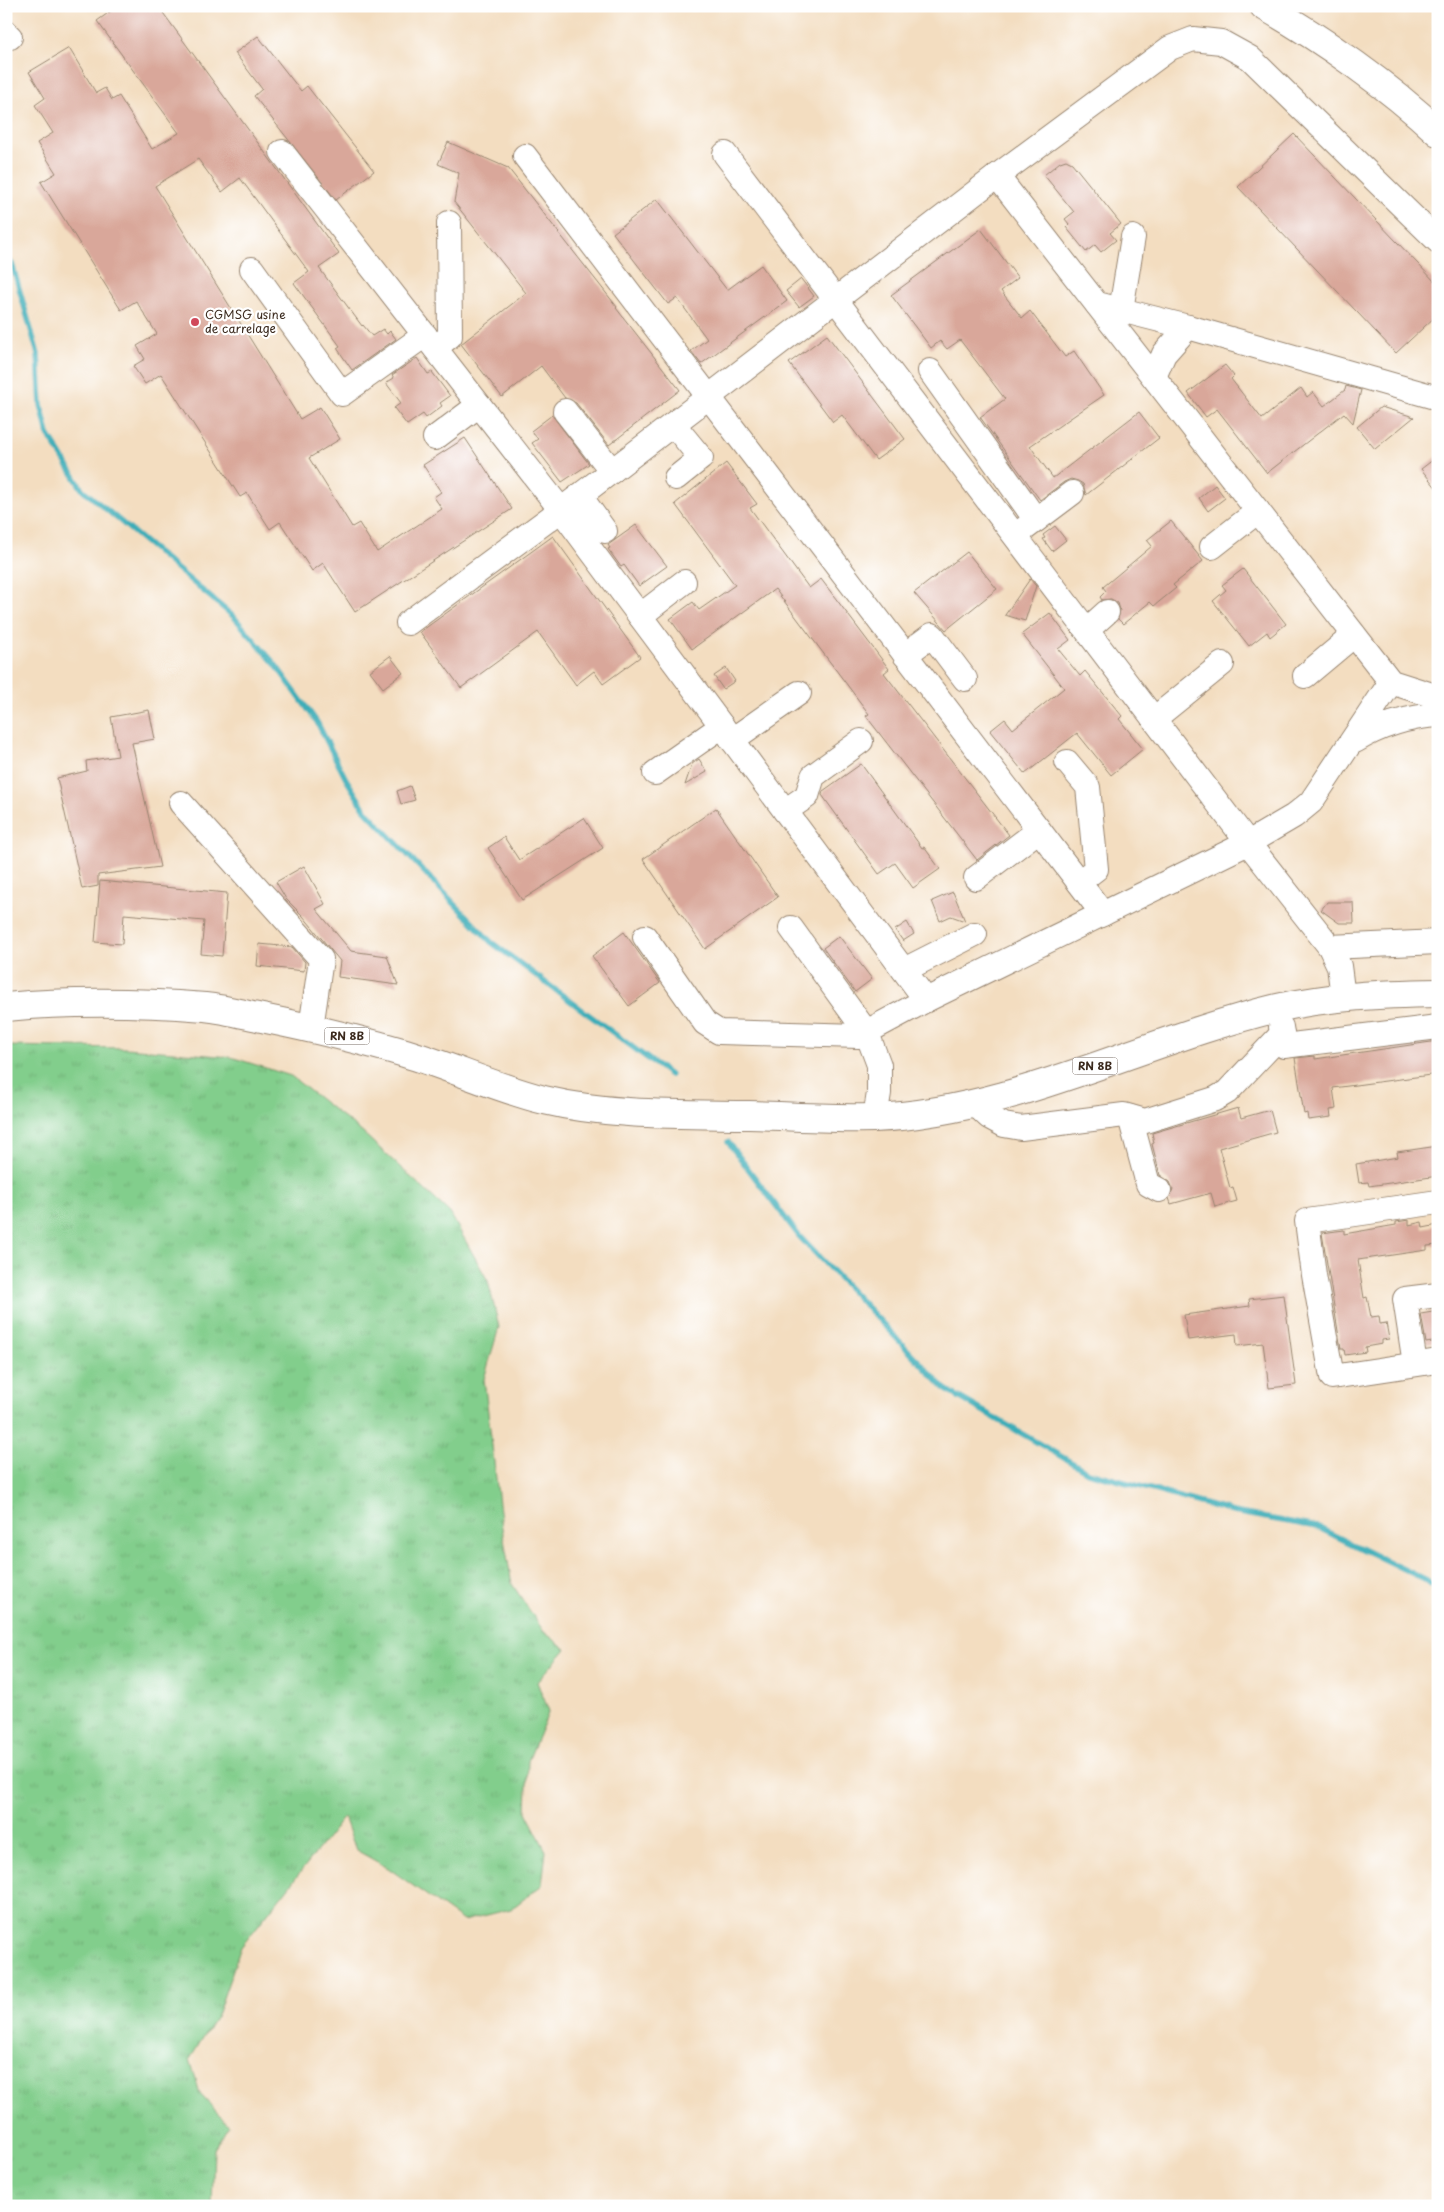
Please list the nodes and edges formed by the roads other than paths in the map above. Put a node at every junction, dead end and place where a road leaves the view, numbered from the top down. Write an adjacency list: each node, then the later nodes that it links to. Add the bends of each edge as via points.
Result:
1 (1264, 6): 2 (main road, via 1340,55 1418,113)
2 (1438, 132)
3 (282, 152): 15 (lane)
4 (725, 154): 11 (lane)
5 (525, 156): 18 (lane)
6 (997, 176): 9 (lane, via 1170,48 1192,39 1221,42 1250,58); 11 (lane); 12 (lane)
7 (448, 223): 15 (lane, via 450,336)
8 (1133, 237): 13 (lane)
9 (1438, 241)
10 (252, 269): 15 (lane, via 342,394)
11 (836, 299): 18 (lane); 32 (lane)
12 (1097, 304): 13 (lane); 17 (lane)
13 (1121, 310): 14 (lane)
14 (1188, 327): 17 (lane, via 1164,354); 19 (lane)
15 (430, 342): 20 (lane)
16 (930, 371): 30 (lane)
17 (1154, 377): 29 (lane)
18 (709, 397): 22 (lane); 40 (lane)
19 (1438, 398)
20 (479, 405): 23 (lane); 28 (lane)
21 (565, 412): 24 (lane)
22 (673, 424): 24 (lane); 25 (lane, via 700,458)
23 (435, 438)
24 (612, 471): 27 (lane)
25 (676, 478)
26 (1072, 493): 30 (lane)
27 (580, 496): 28 (lane); 31 (lane)
28 (561, 510): 36 (lane); 37 (lane)
29 (1258, 510): 33 (lane); 39 (lane)
30 (1036, 520): 32 (lane)
31 (606, 531)
32 (1015, 536): 38 (lane)
33 (1212, 547)
34 (684, 582): 36 (lane)
35 (1107, 612): 38 (lane)
36 (640, 616): 49 (lane)
37 (408, 623)
38 (1086, 630): 48 (lane)
39 (1354, 635): 42 (lane); 44 (lane)
40 (905, 655): 43 (lane, via 932,635); 56 (lane)
41 (1222, 664): 48 (lane)
42 (1305, 676)
43 (965, 679)
44 (1391, 682): 46 (lane); 51 (lane)
45 (799, 693): 49 (lane)
46 (1438, 697)
47 (1438, 716): 51 (lane, via 1389,723)
48 (1154, 719): 57 (lane)
49 (727, 733): 53 (lane); 55 (lane)
50 (861, 741): 55 (lane, via 813,776 807,796)
51 (1351, 743): 57 (lane, via 1311,802)
52 (1067, 762): 59 (lane, via 1088,787 1096,869)
53 (655, 773)
54 (181, 803): 73 (lane, via 321,959)
55 (785, 811): 66 (lane)
56 (1039, 830): 58 (lane); 59 (lane)
57 (1248, 843): 60 (lane); 65 (lane)
58 (976, 878)
59 (1079, 882): 60 (lane)
60 (1103, 914): 69 (lane)
61 (791, 928): 74 (lane)
62 (976, 934): 66 (lane)
63 (644, 937): 74 (lane, via 705,1023 719,1032 844,1036)
64 (1438, 942): 65 (lane)
65 (1330, 947): 68 (lane, via 1339,966)
66 (904, 970): 69 (lane)
67 (1438, 993): 68 (main road, RN 8B)
68 (1342, 996): 71 (main road, RN 8B)
69 (926, 1000): 74 (lane)
70 (6, 1007): 73 (main road, RN 8B, via 111,1004 208,1008)
71 (1281, 1021): 72 (lane, via 1284,1046); 75 (main road, RN 8B, via 1223,1023 1023,1090); 76 (lane, via 1227,1092 1215,1099 1145,1121)
72 (1438, 1027)
73 (311, 1028): 77 (main road, RN 8B, via 410,1055 489,1084 597,1110 679,1115)
74 (866, 1033): 77 (lane, via 879,1064)
75 (974, 1103): 76 (lane, via 1004,1125 1021,1128 1124,1115); 77 (main road, RN 8B)
76 (1130, 1117): 78 (lane, via 1148,1184)
77 (875, 1118)
78 (1159, 1190)
79 (1438, 1202): 81 (lane, via 1307,1221 1332,1377)
80 (1438, 1294): 81 (lane, via 1405,1300)
81 (1426, 1363)

